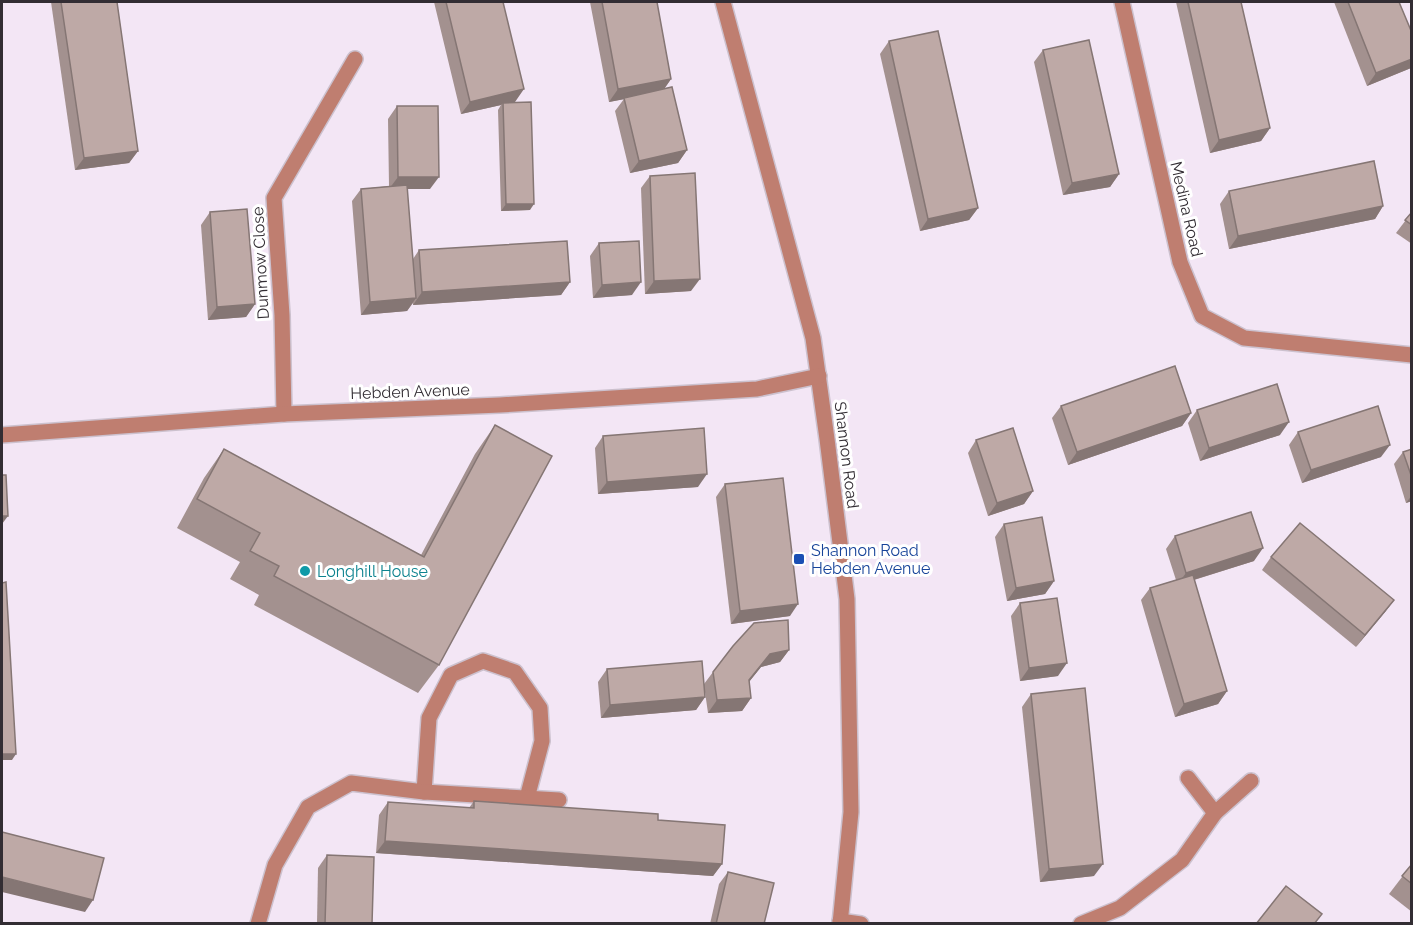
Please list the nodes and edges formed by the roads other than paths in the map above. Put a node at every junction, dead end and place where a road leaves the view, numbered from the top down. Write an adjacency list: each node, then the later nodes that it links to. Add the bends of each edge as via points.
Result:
1 (723, 2): 5 (street, Shannon Road, via 813,338)
2 (1122, 2): 4 (street, Medina Road, via 1180,262 1202,316 1244,338)
3 (355, 59): 6 (street, Dunmow Close, via 274,198)
4 (1412, 355)
5 (819, 376): 6 (street, Hebden Avenue, via 757,389); 14 (street, Shannon Road, via 847,599 851,812)
6 (284, 414): 7 (street, Hebden Avenue)
7 (2, 435)
8 (1188, 778): 13 (street)
9 (1251, 781): 13 (street)
10 (424, 792): 11 (street); 11 (street, via 429,718 451,675 483,661 515,672 540,708 542,741); 15 (street, via 351,783 308,807 275,865)
11 (528, 798): 12 (street)
12 (559, 800)
13 (1215, 813): 17 (street, via 1182,860 1120,908)
14 (840, 922): 16 (street)
15 (258, 924)
16 (861, 924)
17 (1081, 924)

